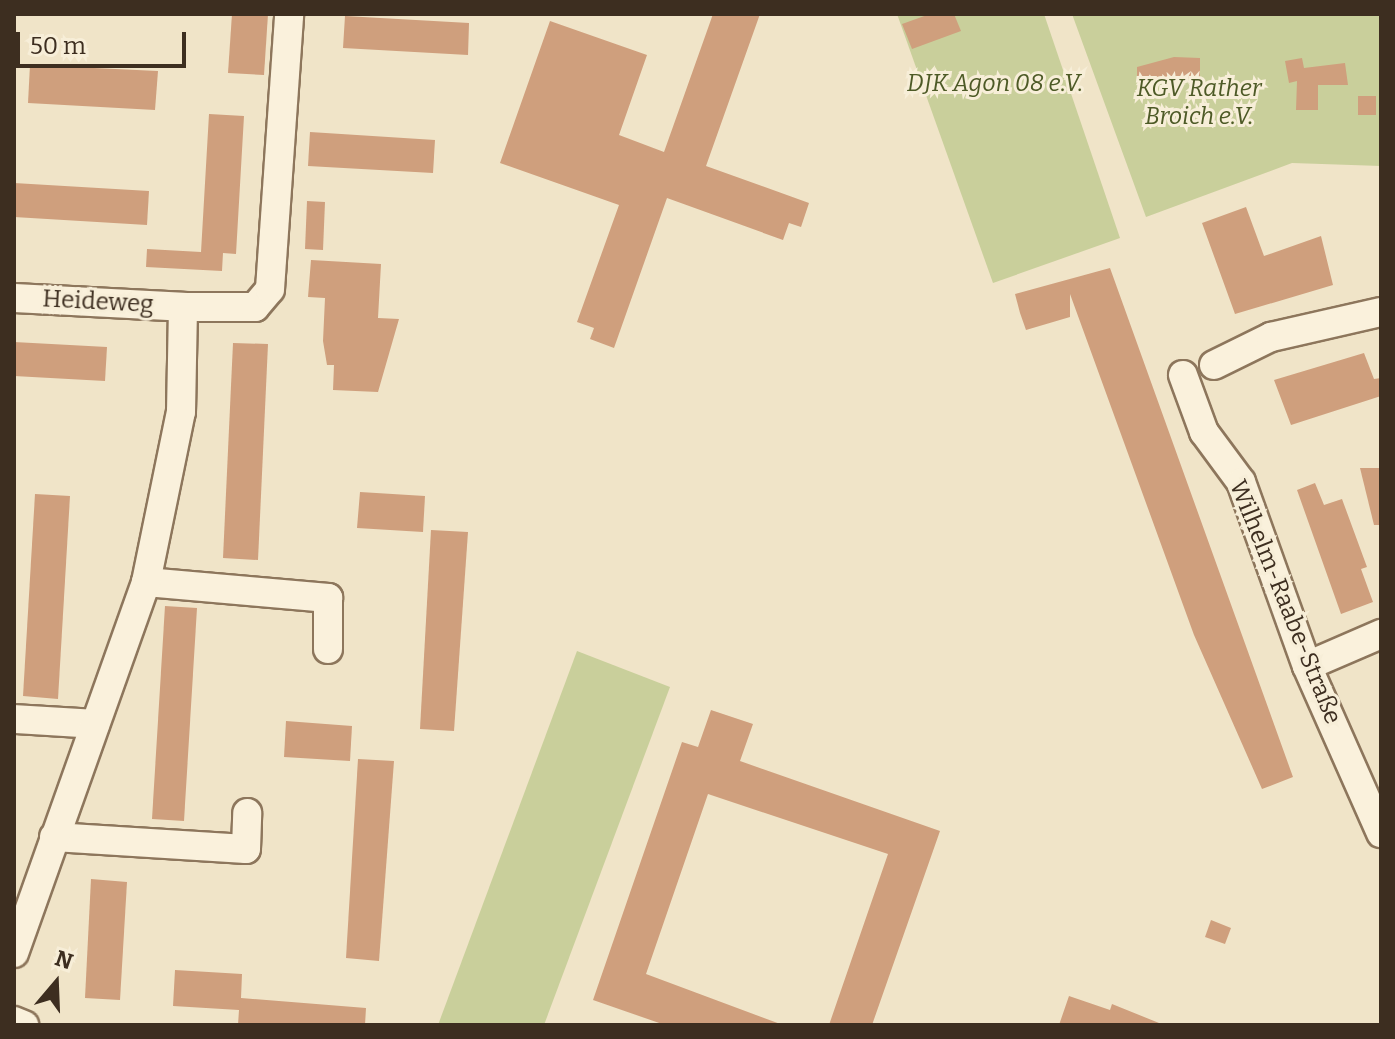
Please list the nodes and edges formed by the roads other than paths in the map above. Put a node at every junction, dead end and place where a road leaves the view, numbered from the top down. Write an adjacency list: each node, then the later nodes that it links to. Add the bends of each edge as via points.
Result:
1 (289, 14): 3 (street, Heideweg, via 268,294 251,307)
2 (14, 298): 3 (street, Heideweg)
3 (183, 307): 7 (street, via 181,412)
4 (1381, 312): 5 (street, via 1271,337)
5 (1214, 365)
6 (1183, 375): 10 (street, Wilhelm-Raabe-Straße, via 1204,432 1241,482)
7 (146, 582): 9 (street, via 328,598); 12 (street)
8 (1381, 634): 10 (street, via 1348,642)
9 (328, 649)
10 (1307, 666): 14 (street, Wilhelm-Raabe-Straße)
11 (14, 719): 12 (street)
12 (95, 724): 15 (street)
13 (247, 813): 15 (street, via 246,849)
14 (1381, 833)
15 (54, 837): 16 (street)
16 (14, 953)
17 (14, 1021): 18 (street)
18 (24, 1025)

